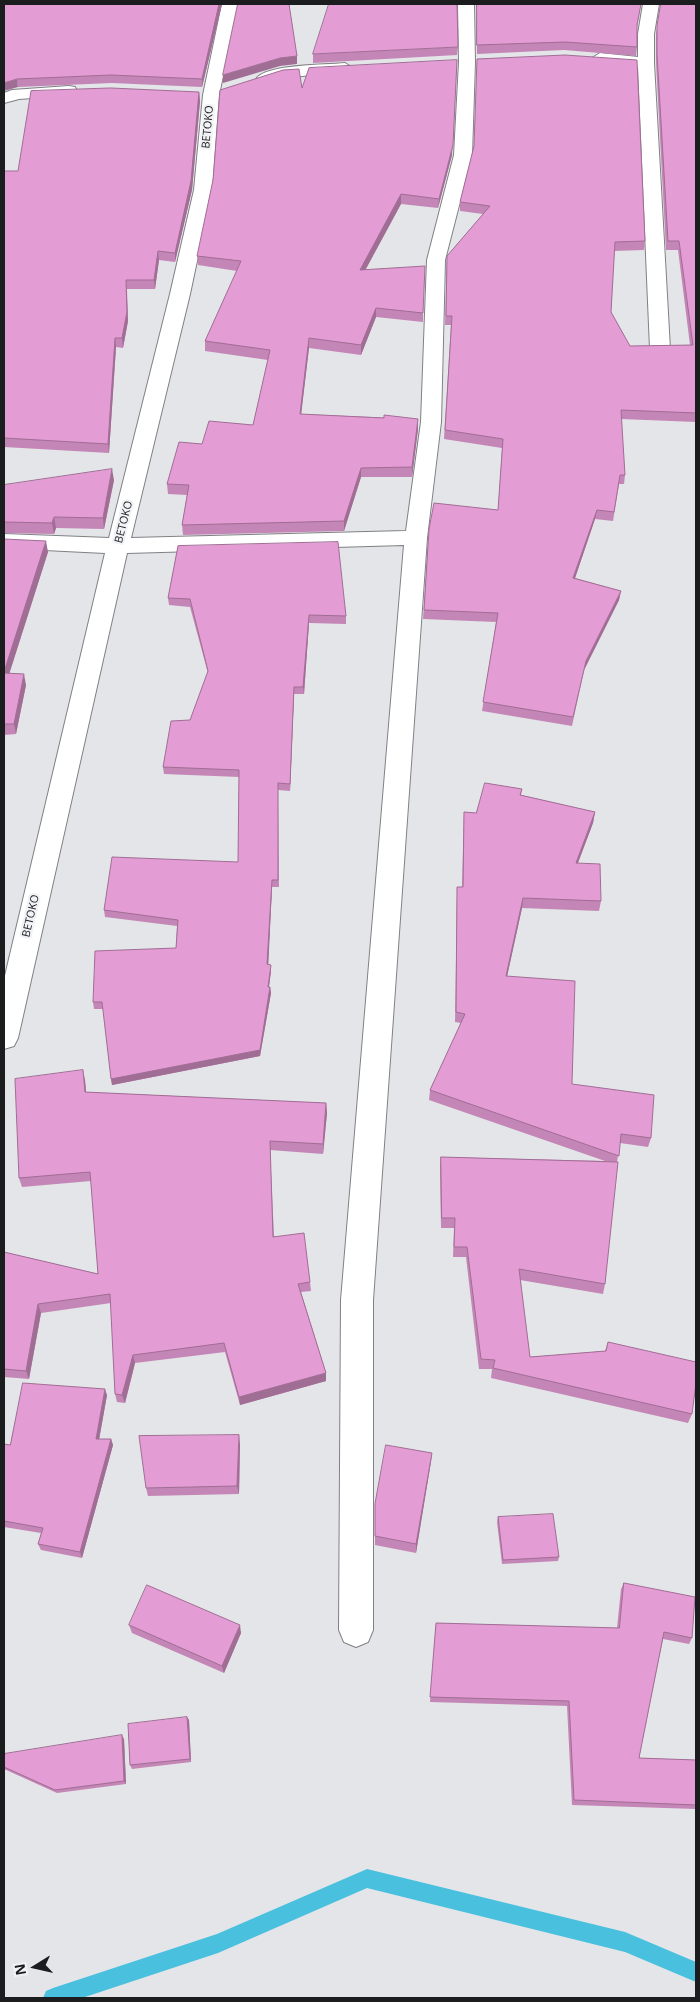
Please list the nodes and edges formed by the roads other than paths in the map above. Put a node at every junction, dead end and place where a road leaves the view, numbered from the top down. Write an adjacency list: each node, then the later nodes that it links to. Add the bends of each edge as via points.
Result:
1 (230, 4): 13 (street, BETOKO, via 210,93 203,190)
2 (466, 4): 11 (street, via 463,156 436,260 431,422)
3 (651, 4): 5 (street)
4 (581, 58): 5 (street)
5 (646, 63): 10 (street)
6 (360, 67): 7 (street, via 281,73)
7 (249, 83)
8 (84, 91): 9 (street, via 18,94)
9 (4, 98)
10 (660, 349)
11 (416, 538): 13 (street); 15 (street, via 357,1300)
12 (4, 541): 13 (street)
13 (118, 546): 14 (street, BETOKO)
14 (4, 1038)
15 (356, 1630)

